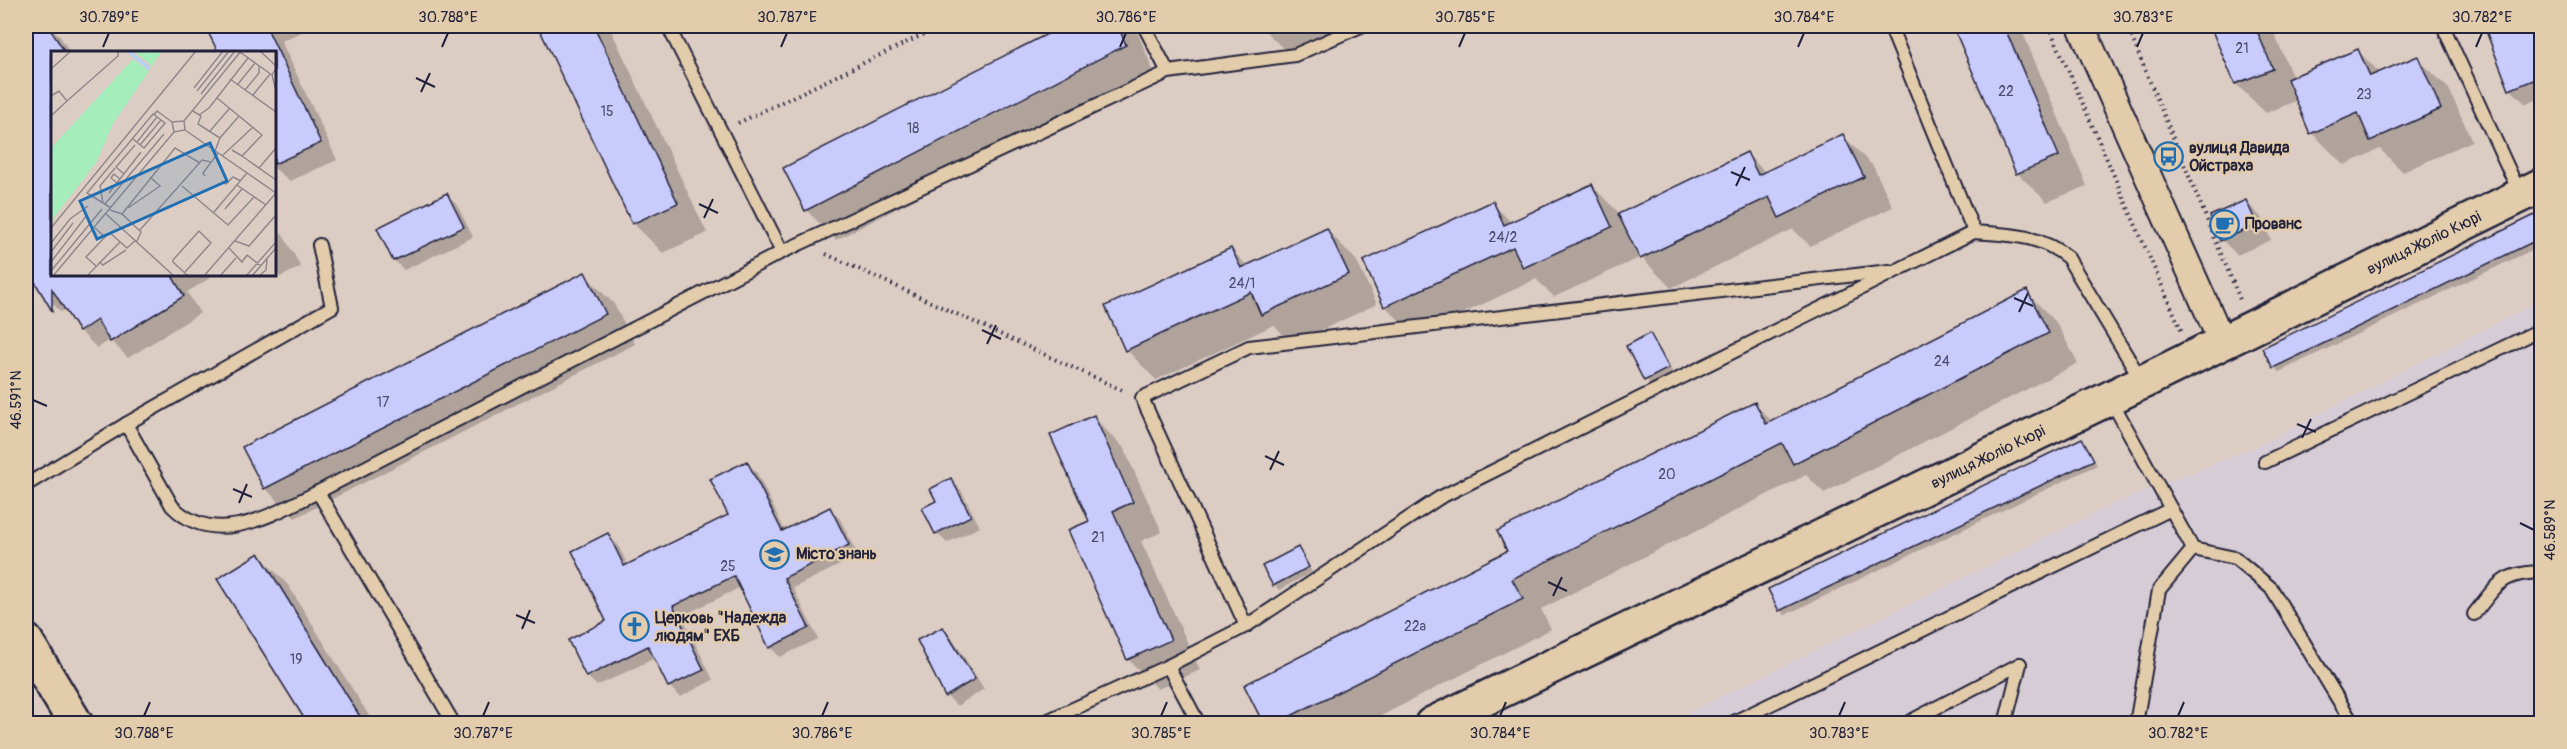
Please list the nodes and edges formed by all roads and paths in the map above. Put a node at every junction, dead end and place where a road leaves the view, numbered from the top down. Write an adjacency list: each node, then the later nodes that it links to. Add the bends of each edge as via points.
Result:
1 (668, 26): 11 (lane)
2 (941, 26): 11 (path)
3 (1144, 26): 10 (lane)
4 (1361, 26): 10 (lane, via 1295,55)
5 (1890, 26): 13 (lane)
6 (2049, 26): 21 (path)
7 (2081, 26): 20 (street)
8 (2127, 26): 18 (path)
9 (2444, 26): 12 (lane)
10 (1168, 72): 14 (lane)
11 (721, 131): 16 (lane)
12 (2531, 190): 18 (street, вулиця Жоліо Кюрі)
13 (1974, 231): 17 (lane); 22 (lane, via 2027,237 2056,248 2068,258)
14 (801, 243): 16 (lane); 23 (path)
15 (319, 245): 25 (lane, via 332,307)
16 (782, 252): 28 (lane)
17 (1899, 270): 23 (lane, via 1249,347); 33 (lane, via 1439,498)
18 (2252, 328): 20 (street, вулиця Жоліо Кюрі)
19 (2541, 329): 26 (lane)
20 (2222, 342): 21 (street, вулиця Жоліо Кюрі)
21 (2193, 357): 22 (street, вулиця Жоліо Кюрі)
22 (2142, 382): 24 (street, вулиця Жоліо Кюрі)
23 (1142, 398): 33 (lane)
24 (2110, 398): 29 (lane); 40 (street, вулиця Жоліо Кюрі)
25 (126, 424): 27 (lane); 28 (lane, via 172,506 182,516 206,527 242,526)
26 (2265, 462)
27 (26, 485)
28 (318, 492): 37 (lane)
29 (2171, 509): 30 (lane); 41 (lane)
30 (2193, 549): 44 (lane, via 2158,590); 45 (lane, via 2235,558 2271,588)
31 (2541, 572): 32 (lane, via 2518,572 2497,584)
32 (2474, 614)
33 (1246, 626): 35 (lane)
34 (26, 641): 36 (street)
35 (1168, 666): 38 (lane); 39 (lane)
36 (76, 723)
37 (454, 723)
38 (1040, 723)
39 (1199, 723)
40 (1432, 723)
41 (1730, 723)
42 (1905, 723): 43 (lane, via 2020,664)
43 (2005, 723)
44 (2136, 723)
45 (2353, 723)

